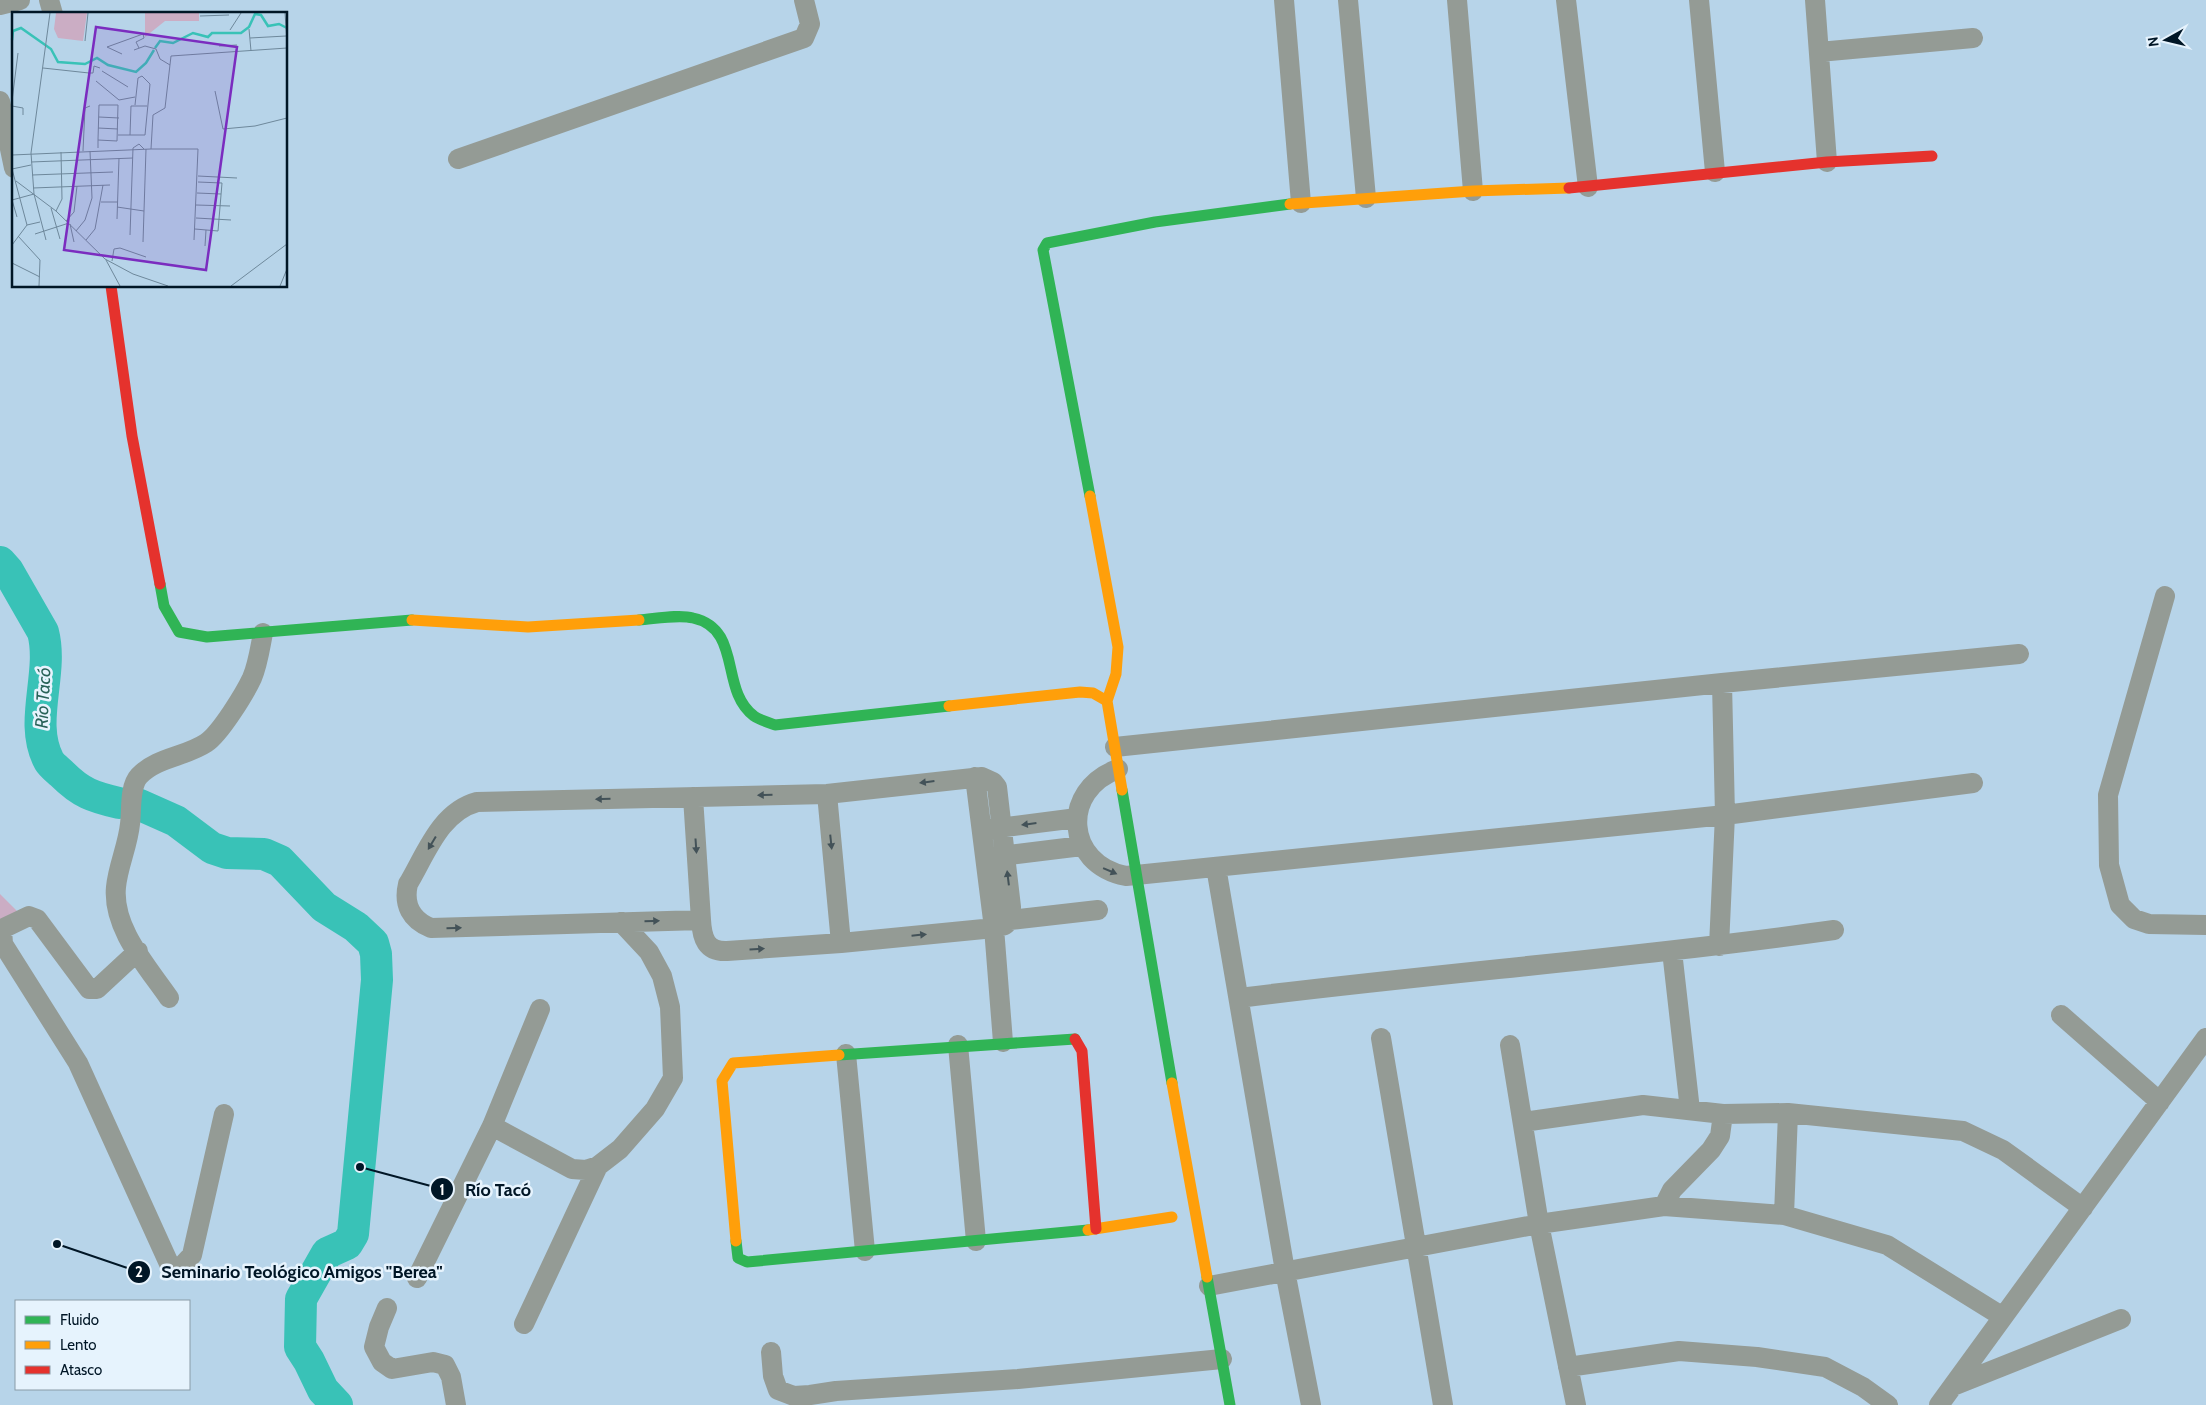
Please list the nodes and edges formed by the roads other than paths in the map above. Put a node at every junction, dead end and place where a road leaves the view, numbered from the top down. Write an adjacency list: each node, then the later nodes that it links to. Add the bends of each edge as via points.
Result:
1 (20, 0): 9 (street)
2 (804, 0): 15 (street, via 810,24 804,38)
3 (1284, 0): 21 (street)
4 (1348, 0): 20 (street)
5 (1457, 0): 19 (street)
6 (1566, 0): 18 (street)
7 (1699, 0): 17 (street)
8 (1815, 0): 11 (street)
9 (0, 4)
10 (1973, 38): 11 (street)
11 (1819, 52): 16 (street)
12 (0, 100): 14 (street)
13 (1932, 156): 16 (street)
14 (12, 158)
15 (458, 159)
16 (1827, 162): 17 (street)
17 (1715, 172): 18 (street)
18 (1588, 187): 19 (street)
19 (1473, 191): 20 (street)
20 (1366, 198): 21 (street)
21 (1301, 203): 27 (street, via 1055,240 1047,243 1043,250 1118,647 1119,666)
22 (111, 288): 24 (street, via 132,436 164,606 179,632 206,637)
23 (2165, 596): 47 (street, via 2108,795 2109,865 2120,905 2134,920 2149,924)
24 (263, 634): 27 (street, via 403,619 528,627 700,618 714,626 723,639 736,692 744,708 757,720 775,725 1080,692 1093,693); 51 (street, via 252,677 219,732 207,743 159,762 137,778 115,901 119,918)
25 (2019, 654): 26 (street)
26 (1722, 682): 28 (street); 34 (street)
27 (1107, 700): 28 (street)
28 (1115, 747): 29 (street)
29 (1118, 769): 35 (street, via 1101,777 1086,791); 42 (street)
30 (975, 776): 32 (street, one-way to 32); 36 (street, via 987,778 997,787); 37 (street)
31 (1973, 783): 34 (street)
32 (826, 794): 33 (street, one-way to 33); 49 (street, one-way to 49)
33 (693, 797): 44 (street, one-way to 44); 45 (street, one-way to 45, via 470,804 447,819 406,892 411,914 431,928)
34 (1725, 814): 41 (street); 50 (street)
35 (1077, 818): 36 (street, one-way to 36); 38 (street)
36 (1002, 828): 37 (street); 39 (street)
37 (982, 830): 40 (street)
38 (1082, 846): 39 (street); 42 (street, one-way to 42, via 1105,870)
39 (1005, 855): 40 (street); 46 (street, one-way to 39, via 1012,907)
40 (985, 858): 46 (street)
41 (1216, 868): 42 (street); 54 (street)
42 (1137, 876): 82 (street)
43 (1098, 910): 46 (street)
44 (701, 920): 45 (street, one-way to 44); 49 (street, one-way to 49, via 705,942 721,952)
45 (621, 922): 70 (street, via 649,952 662,976 670,1007 673,1078 655,1109 620,1149)
46 (1003, 924): 49 (street, one-way to 46); 59 (street)
47 (2206, 925)
48 (1834, 930): 50 (street)
49 (841, 943)
50 (1719, 946): 52 (street)
51 (138, 951): 53 (street); 66 (street, via 97,989 90,990 33,917 2,930 3,944 78,1063 171,1268 179,1269 192,1255)
52 (1672, 951): 54 (street, via 1399,978); 64 (street)
53 (169, 998)
54 (1238, 998): 80 (street)
55 (540, 1009): 69 (street)
56 (2061, 1015): 63 (street)
57 (1381, 1038): 78 (street)
58 (2206, 1038): 63 (street)
59 (1009, 1042): 60 (street); 76 (street, via 1074,1038 1082,1051)
60 (958, 1045): 62 (street); 77 (street)
61 (1510, 1045): 68 (street)
62 (846, 1054): 79 (street); 79 (street, via 733,1063 722,1081 736,1238 738,1258 747,1262)
63 (2160, 1102): 72 (street)
64 (1690, 1110): 67 (street); 68 (street, via 1643,1105)
65 (1788, 1113): 67 (street); 72 (street, via 1963,1131 2003,1150); 73 (street)
66 (224, 1114)
67 (1723, 1114): 71 (street, via 1720,1136 1711,1150 1672,1190)
68 (1523, 1122): 75 (street)
69 (492, 1126): 70 (street, via 572,1169 586,1170); 81 (street)
70 (598, 1166): 86 (street)
71 (1664, 1206): 73 (street); 75 (street)
72 (2083, 1208): 84 (street)
73 (1784, 1215): 84 (street, via 1887,1246)
74 (1172, 1217): 76 (street)
75 (1539, 1224): 78 (street); 89 (street)
76 (1096, 1228): 77 (street)
77 (976, 1241): 79 (street)
78 (1417, 1247): 80 (street); 94 (street)
79 (864, 1251)
80 (1285, 1271): 82 (street); 93 (street)
81 (417, 1278)
82 (1209, 1286): 88 (street)
83 (388, 1308): 91 (street, via 374,1347 382,1362 392,1369 433,1362 445,1365 451,1377)
84 (2003, 1317): 90 (street)
85 (2121, 1319): 90 (street)
86 (524, 1324)
87 (771, 1352): 88 (street, via 778,1390 794,1396)
88 (1222, 1359): 92 (street)
89 (1568, 1367): 95 (street); 96 (street, via 1679,1351 1756,1357 1825,1368 1863,1387)
90 (1946, 1398)
91 (456, 1405)
92 (1230, 1405)
93 (1311, 1405)
94 (1443, 1405)
95 (1576, 1405)
96 (1888, 1405)

